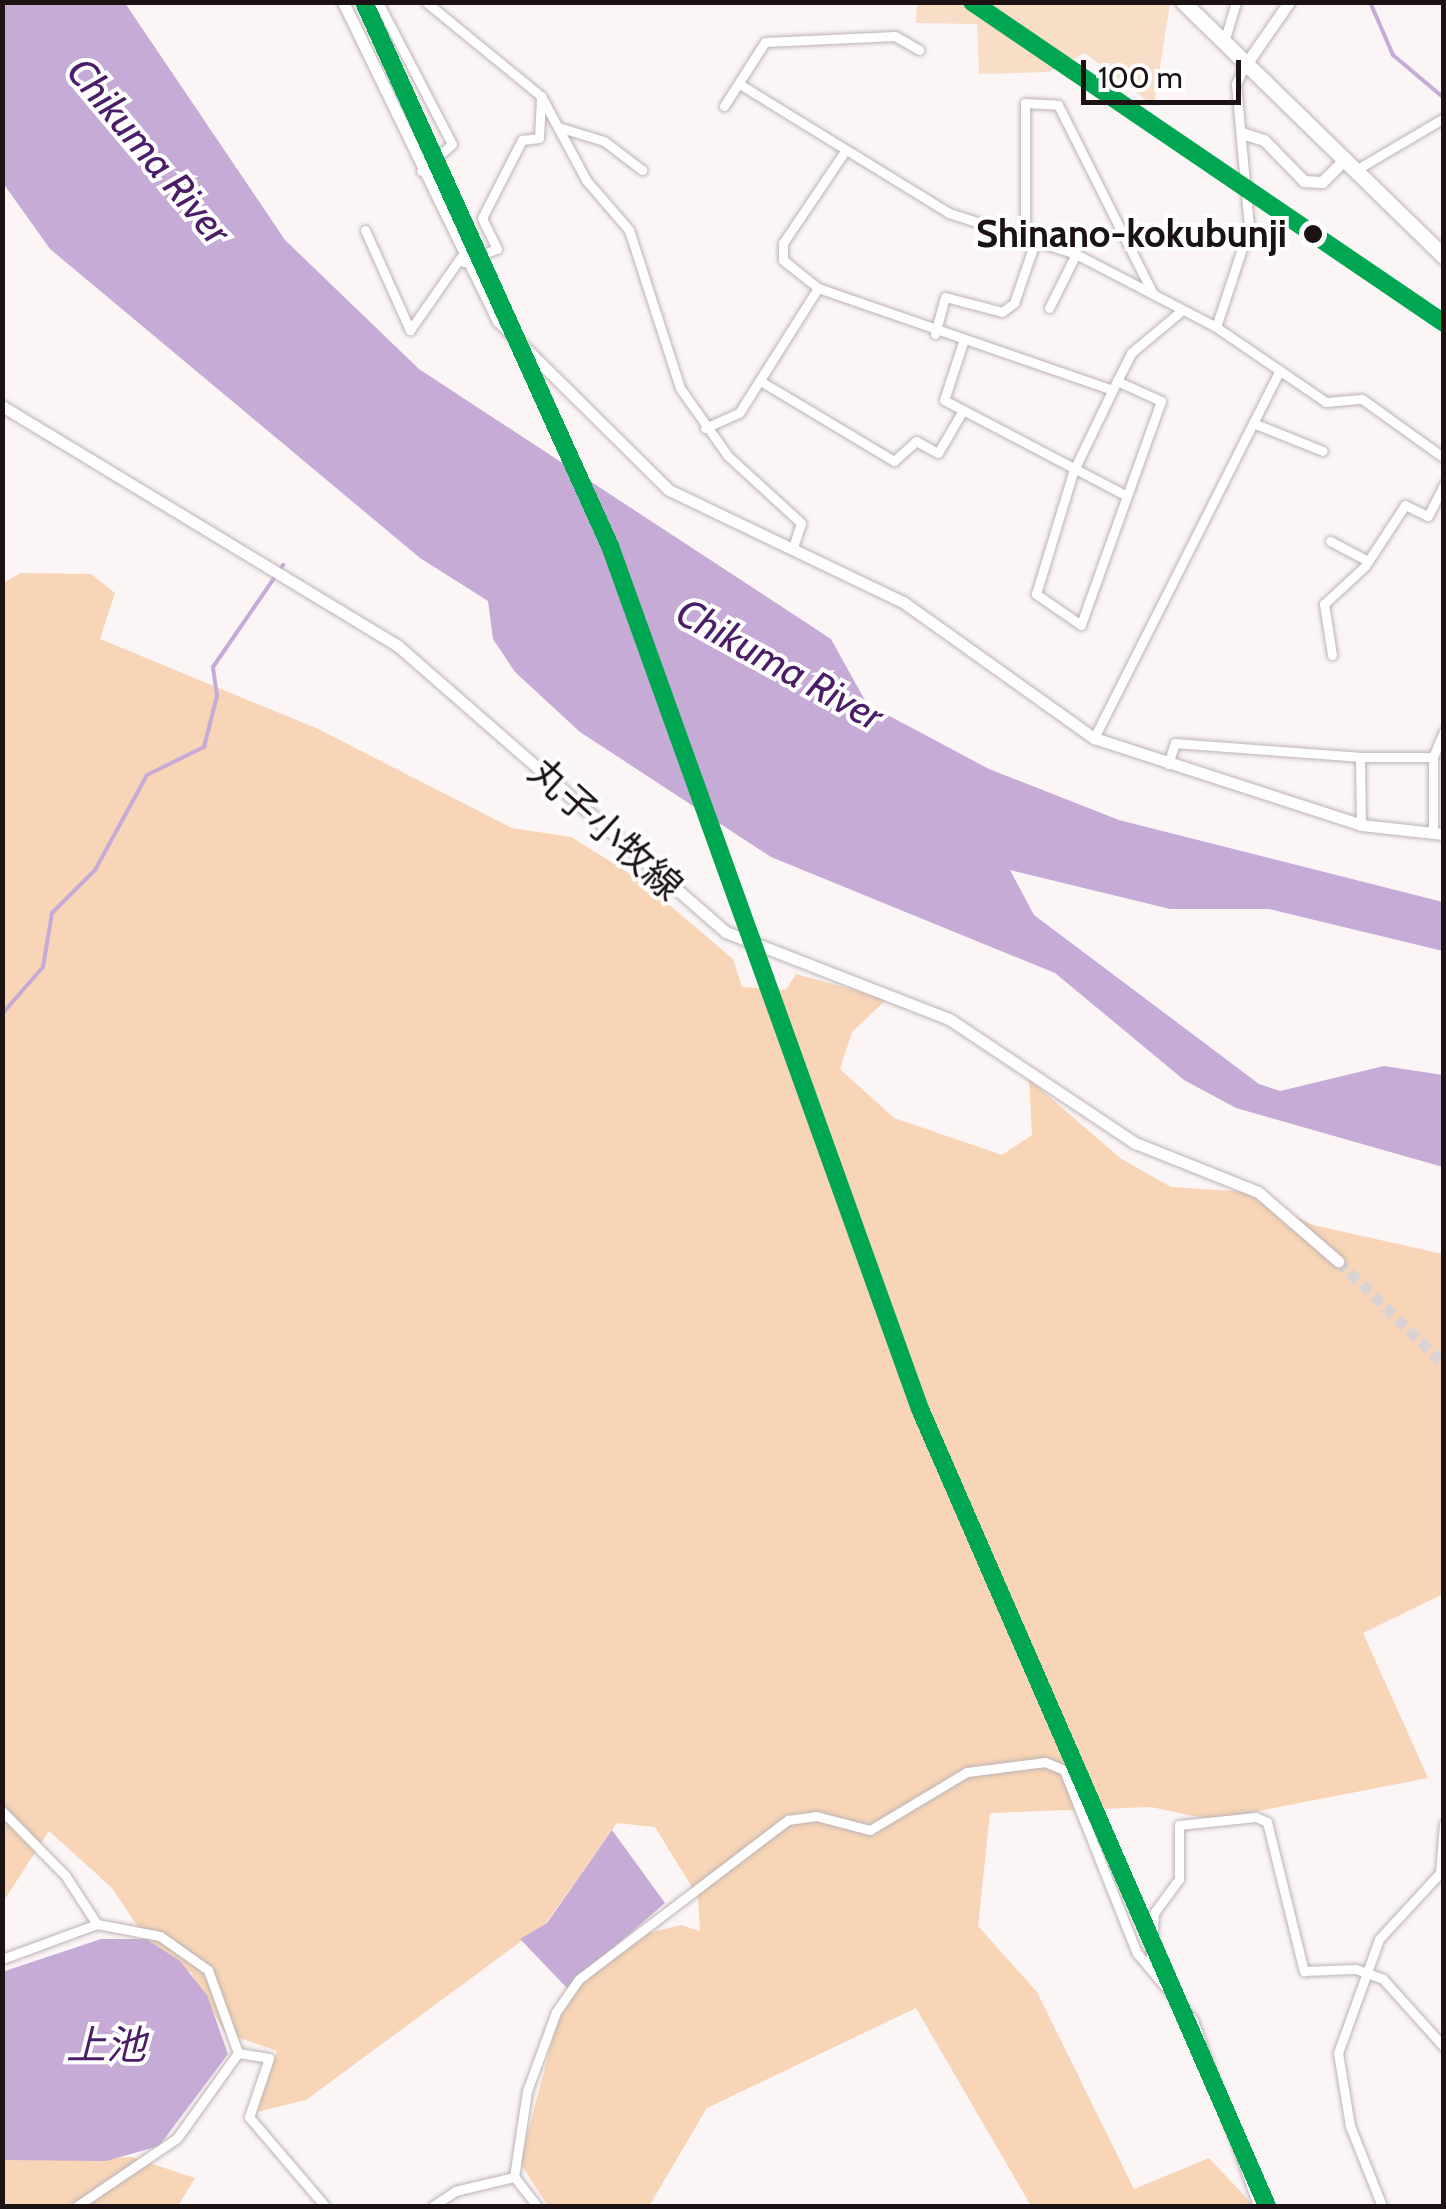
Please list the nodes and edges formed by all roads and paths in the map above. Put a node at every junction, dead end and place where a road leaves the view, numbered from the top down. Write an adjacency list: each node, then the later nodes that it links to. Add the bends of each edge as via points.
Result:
1 (344, 2): 19 (street)
2 (378, 2): 19 (street, via 452,144)
3 (426, 2): 11 (street)
4 (1183, 2): 7 (highway)
5 (1236, 2): 7 (street)
6 (1290, 2): 9 (street)
7 (1223, 44): 9 (highway)
8 (918, 50): 10 (street, via 895,36 765,42)
9 (1244, 66): 15 (street, via 1236,84); 17 (highway)
10 (741, 84): 12 (street); 16 (street)
11 (541, 96): 14 (street); 24 (street, via 539,138 522,140 482,218 497,249)
12 (724, 106)
13 (1444, 118): 17 (street)
14 (558, 127): 18 (street, via 604,141); 38 (street, via 586,180 629,230 669,360)
15 (1242, 133): 17 (street, via 1264,140 1304,181 1322,182); 29 (street, via 1249,227)
16 (844, 154): 21 (street, via 949,213); 25 (street, via 783,243 782,260)
17 (1346, 167): 23 (highway)
18 (642, 170)
19 (421, 172): 24 (street)
20 (366, 230): 24 (street, via 410,330)
21 (1030, 237): 22 (street); 26 (street, via 1025,103 1058,105); 30 (street, via 1014,303 1002,312 945,297)
22 (1076, 254): 26 (street); 27 (street)
23 (1444, 257)
24 (462, 260): 45 (street, via 511,340 669,490)
25 (818, 288): 30 (street); 33 (street)
26 (1154, 295): 28 (street)
27 (1049, 308)
28 (1180, 310): 29 (street); 34 (street, via 1131,353)
29 (1216, 327): 32 (street)
30 (935, 334): 31 (street)
31 (963, 342): 34 (street); 36 (street, via 944,400)
32 (1278, 373): 37 (street); 40 (street, via 1326,402 1362,399)
33 (762, 382): 36 (street, via 894,461 916,442 938,454); 38 (street, via 739,413)
34 (1114, 386): 41 (street); 43 (street, via 1161,401)
35 (2, 406): 55 (street, 丸子小牧線, via 398,646 726,932 948,1019 1136,1143 1258,1192)
36 (962, 412): 41 (street)
37 (1253, 423): 39 (street); 49 (street)
38 (705, 428): 45 (street, via 801,523)
39 (1323, 452)
40 (1444, 458)
41 (1073, 472): 43 (street); 43 (street, via 1036,594 1081,625)
42 (1444, 484): 46 (street, via 1428,516 1405,505)
43 (1125, 495)
44 (1330, 541): 46 (street)
45 (792, 550): 49 (street, via 903,602)
46 (1368, 561): 47 (street, via 1324,604)
47 (1332, 655)
48 (1444, 732): 50 (street)
49 (1094, 738): 52 (street)
50 (1433, 756): 51 (street); 54 (street)
51 (1360, 757): 52 (street, via 1175,743); 53 (street)
52 (1168, 764): 53 (street)
53 (1362, 826): 54 (street)
54 (1438, 834)
55 (1338, 1261)
56 (2, 1810): 58 (street)
57 (1444, 1824): 61 (street, via 1440,1873 1388,1928)
58 (97, 1924): 59 (street); 63 (street, via 137,1928 192,1954 216,1984)
59 (2, 1958)
60 (1150, 1968): 61 (street, via 1154,1913 1180,1878 1178,1825 1256,1818 1267,1822 1304,1970); 64 (street, via 1057,1765 968,1772 870,1830 816,1816 788,1820 674,1900 564,1997 527,2091); 69 (street, via 1193,2020)
61 (1363, 1970): 62 (street, via 1383,1979); 70 (street, via 1338,2053 1350,2126)
62 (1444, 2047)
63 (238, 2053): 65 (street, via 177,2138); 66 (street, via 269,2058 249,2116)
64 (514, 2177): 67 (street, via 456,2191); 68 (street)
65 (77, 2206)
66 (325, 2206)
67 (434, 2206)
68 (537, 2206)
69 (1258, 2206)
70 (1382, 2206)

